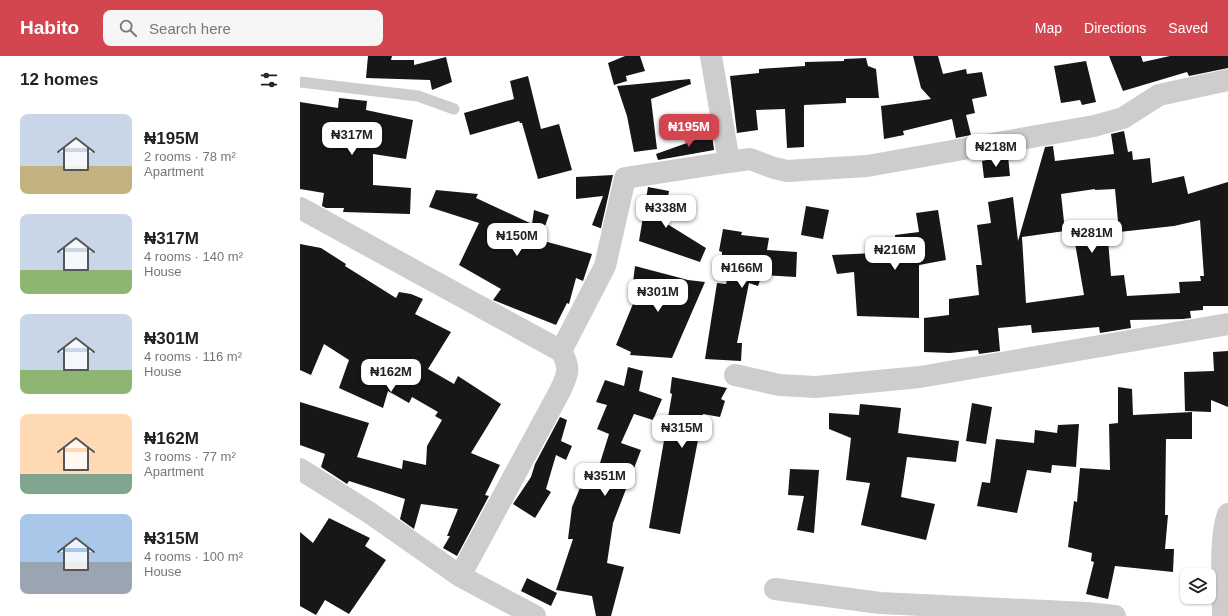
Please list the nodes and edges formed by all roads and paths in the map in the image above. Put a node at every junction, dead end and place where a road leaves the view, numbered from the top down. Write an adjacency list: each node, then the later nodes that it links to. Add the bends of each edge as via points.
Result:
1 (710, 56): 5 (street)
2 (1228, 80): 5 (street, via 1159,96 1123,118 1094,126 867,166 787,171 750,159)
3 (300, 82): 4 (lane, via 418,96)
4 (454, 109)
5 (729, 162): 8 (street, via 625,178 605,266)
6 (300, 208): 8 (street)
7 (1228, 324): 9 (street, via 920,377 816,388 779,385)
8 (561, 351): 12 (street, via 568,362 568,374)
9 (735, 375)
10 (300, 469): 12 (street, via 370,513)
11 (1228, 514): 16 (street, via 1225,522)
12 (460, 576): 14 (street)
13 (775, 589): 15 (street, via 880,603)
14 (535, 616)
15 (1115, 616)
16 (1223, 616)

